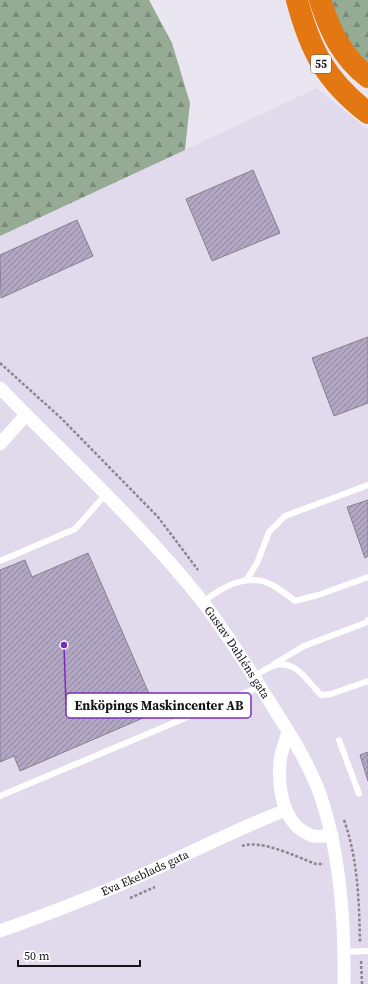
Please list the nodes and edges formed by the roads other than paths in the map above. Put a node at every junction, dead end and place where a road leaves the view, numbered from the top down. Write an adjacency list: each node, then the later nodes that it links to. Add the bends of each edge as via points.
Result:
1 (296, 0): 4 (highway, 55, via 305,32 319,61 336,86)
2 (320, 0): 3 (highway, via 329,30 347,57)
3 (368, 77)
4 (368, 113)
5 (0, 388): 6 (street, Gustav Dahléns gata)
6 (26, 415): 7 (street); 9 (street, Gustav Dahléns gata)
7 (0, 444)
8 (368, 485): 12 (lane, via 285,516 269,532 257,563)
9 (106, 493): 10 (lane, via 75,529); 13 (street, Gustav Dahléns gata)
10 (0, 561)
11 (368, 577): 12 (lane, via 295,601 271,584)
12 (247, 579): 13 (lane, via 220,589)
13 (203, 602): 16 (street, Gustav Dahléns gata)
14 (368, 620): 15 (lane, via 366,623 304,646)
15 (271, 666): 16 (lane); 17 (lane, via 284,664 295,667 321,695)
16 (256, 682): 18 (street, Gustav Dahléns gata); 21 (lane)
17 (368, 682)
18 (288, 732): 22 (street, via 280,761 280,790); 23 (street, Gustav Dahléns gata, via 321,798)
19 (339, 740): 20 (lane)
20 (359, 794)
21 (0, 796)
22 (286, 810): 23 (street, via 298,828 315,836); 24 (street, Eva Ekeblads gata, via 64,908)
23 (332, 835): 26 (street, Gustav Dahléns gata, via 345,925)
24 (0, 930)
25 (368, 951): 26 (lane)
26 (344, 952): 27 (street, Gustav Dahléns gata)
27 (344, 984)

